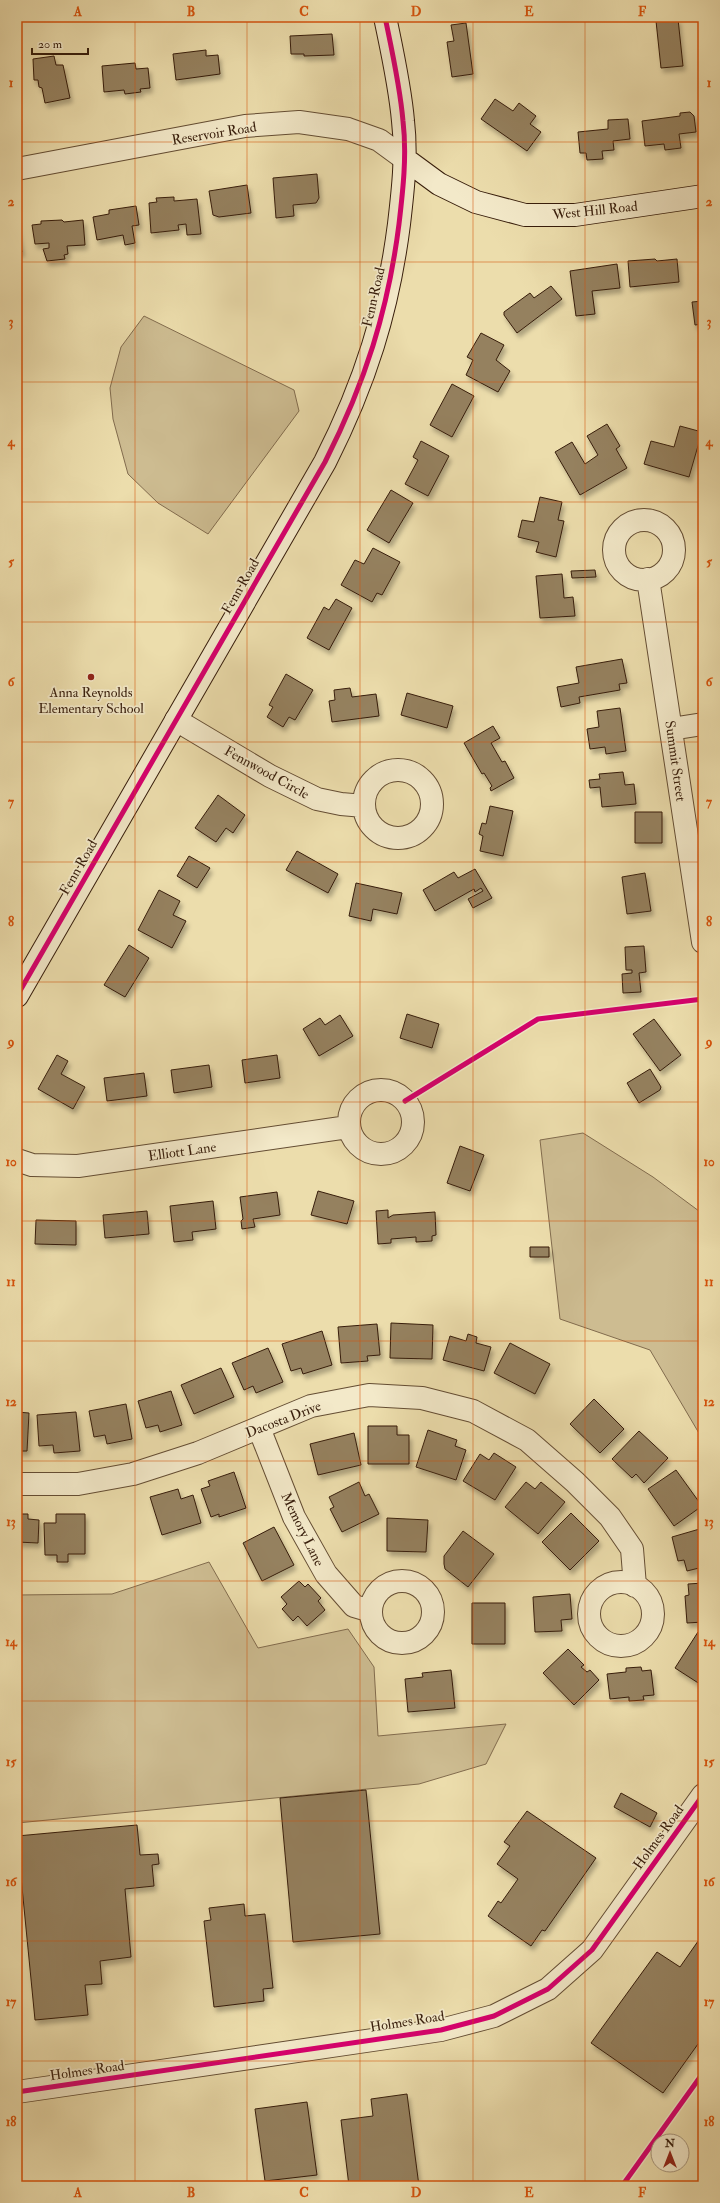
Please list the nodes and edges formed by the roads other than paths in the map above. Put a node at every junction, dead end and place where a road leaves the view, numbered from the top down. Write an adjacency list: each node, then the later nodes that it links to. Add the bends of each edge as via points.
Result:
1 (385, 17): 2 (street, Fenn Road, via 402,115)
2 (405, 159): 3 (street, Reservoir Road, via 379,140 348,129 299,122 245,126); 4 (street, West Hill Road, via 439,184 463,196 524,215 575,215); 6 (street, Fenn Road, via 395,252 387,297 356,399 325,462)
3 (17, 169)
4 (703, 196)
5 (648, 579): 8 (street, Summit Street)
6 (176, 720): 9 (street, Fennwood Circle, via 270,776 317,799); 11 (street, Fenn Road)
7 (703, 724): 8 (street)
8 (671, 729): 10 (street, Summit Street)
9 (364, 806)
10 (703, 942)
11 (17, 996)
12 (348, 1127): 13 (street, Elliott Lane, via 78,1166 32,1165)
13 (17, 1160)
14 (259, 1428): 15 (street, Dacosta Drive, via 198,1453 133,1474 78,1484); 16 (street, Dacosta Drive, via 311,1406 369,1395 422,1398 473,1411 527,1440 610,1517 632,1549); 17 (street, Memory Lane, via 294,1517 326,1574 354,1606)
15 (17, 1484)
16 (635, 1586)
17 (371, 1611)
18 (703, 1795): 19 (street, Holmes Road, via 592,1950 548,1990 494,2016 441,2030)
19 (17, 2092)

